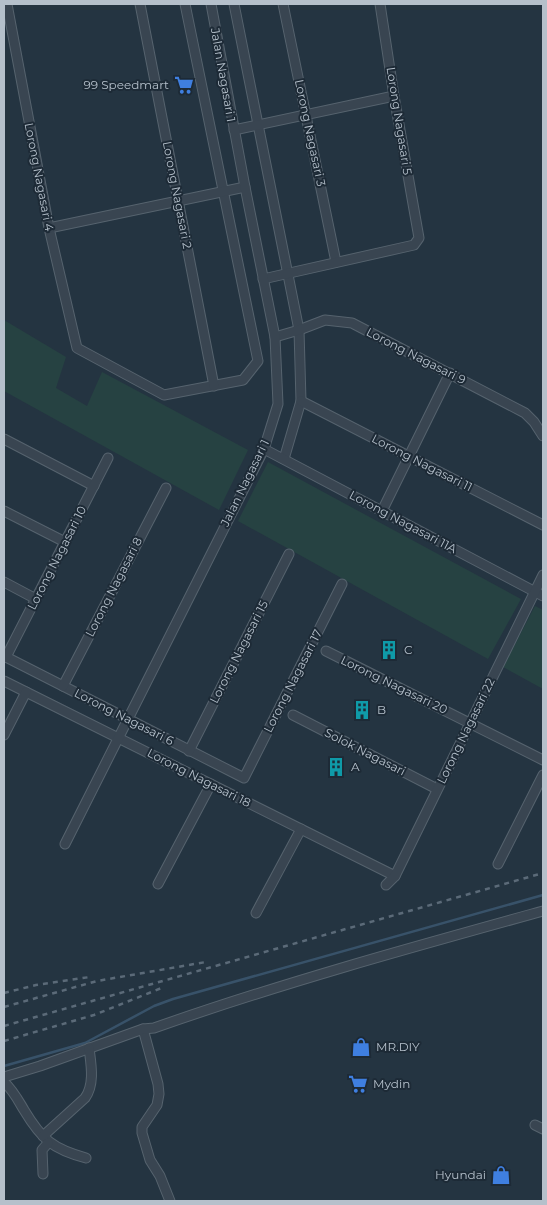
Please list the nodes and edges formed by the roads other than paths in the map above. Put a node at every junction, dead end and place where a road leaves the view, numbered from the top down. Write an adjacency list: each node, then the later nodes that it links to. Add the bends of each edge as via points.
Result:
1 (7, 4): 15 (street, Lorong Nagasari 4)
2 (140, 4): 14 (street, Lorong Nagasari 2)
3 (185, 4): 13 (street)
4 (211, 4): 11 (street, Jalan Nagasari 1)
5 (234, 4): 10 (street, Jalan Nagasari 1)
6 (283, 4): 9 (street, Lorong Nagasari 3)
7 (380, 4): 8 (street, Lorong Nagasari 5)
8 (394, 96): 9 (street); 16 (street, Lorong Nagasari 5, via 419,238 414,245)
9 (306, 115): 10 (street); 16 (street, Lorong Nagasari 3)
10 (259, 125): 11 (street); 17 (street, Jalan Nagasari 1)
11 (234, 130): 12 (street, Jalan Nagasari 1)
12 (245, 187): 13 (street); 18 (street, Jalan Nagasari 1)
13 (223, 192): 14 (street); 22 (street, via 258,362 243,380)
14 (178, 201): 15 (street); 22 (street, Lorong Nagasari 2)
15 (49, 228): 22 (street, Lorong Nagasari 4, via 78,348 164,395)
16 (336, 262): 17 (street)
17 (288, 273): 18 (street); 19 (street, Jalan Nagasari 1)
18 (263, 280): 20 (street, Jalan Nagasari 1)
19 (300, 330): 20 (street, Lorong Nagasari 9); 21 (street, Lorong Nagasari 9, via 325,320 352,323); 23 (street, Jalan Nagasari 1)
20 (275, 337): 26 (street, Jalan Nagasari 1, via 278,404)
21 (450, 373): 24 (street, Lorong Nagasari 9, via 525,413); 27 (street)
22 (214, 386)
23 (301, 401): 27 (street, Lorong Nagasari 11); 29 (street, Jalan Nagasari 1)
24 (543, 436)
25 (4, 439): 30 (street)
26 (264, 449): 29 (street, Lorong Nagasari 11A); 48 (street, Jalan Nagasari 1)
27 (409, 457): 33 (street); 34 (street, Lorong Nagasari 11)
28 (108, 458): 30 (street, Lorong Nagasari 10)
29 (284, 459): 33 (street, Lorong Nagasari 11A)
30 (94, 486): 35 (street, Lorong Nagasari 10)
31 (166, 488): 45 (street, Lorong Nagasari 8)
32 (4, 511): 35 (street)
33 (382, 511): 40 (street, Lorong Nagasari 11A)
34 (543, 525)
35 (65, 542): 41 (street, Lorong Nagasari 10)
36 (289, 554): 52 (street, Lorong Nagasari 15)
37 (543, 576): 40 (street, Lorong Nagasari 22)
38 (4, 582): 41 (street)
39 (342, 584): 55 (street, Lorong Nagasari 17)
40 (539, 594): 49 (street, Lorong Nagasari 22)
41 (36, 599): 43 (street, Lorong Nagasari 10)
42 (326, 652): 49 (street, Lorong Nagasari 20)
43 (5, 657): 45 (street, Lorong Nagasari 6)
44 (4, 681): 46 (street, Lorong Nagasari 18)
45 (63, 686): 48 (street, Lorong Nagasari 6)
46 (26, 692): 50 (street); 51 (street, Lorong Nagasari 18)
47 (293, 715): 57 (street, Solok Nagasari)
48 (127, 719): 51 (street, Jalan Nagasari 1); 52 (street, Lorong Nagasari 6)
49 (470, 723): 53 (street, Lorong Nagasari 20); 57 (street, Lorong Nagasari 22)
50 (4, 735)
51 (118, 738): 56 (street, Lorong Nagasari 18); 59 (street, Jalan Nagasari 1)
52 (189, 751): 55 (street, Lorong Nagasari 6)
53 (543, 760)
54 (543, 775): 60 (street)
55 (244, 778)
56 (211, 784): 58 (street, Lorong Nagasari 18); 62 (street)
57 (437, 789): 61 (street, Lorong Nagasari 22)
58 (301, 829): 61 (street, Lorong Nagasari 18); 65 (street)
59 (66, 844)
60 (498, 864)
61 (395, 876): 63 (street, Lorong Nagasari 22)
62 (158, 884)
63 (386, 885)
64 (543, 911): 66 (street, via 354,964)
65 (256, 913)
66 (143, 1029): 67 (street); 73 (street, via 159,1094 157,1105 142,1127 142,1133 150,1160)
67 (89, 1048): 68 (street); 70 (street, via 89,1093)
68 (4, 1077)
69 (4, 1082): 70 (street)
70 (45, 1139): 71 (street, via 69,1154); 72 (street)
71 (86, 1158)
72 (43, 1174)
73 (170, 1201)

